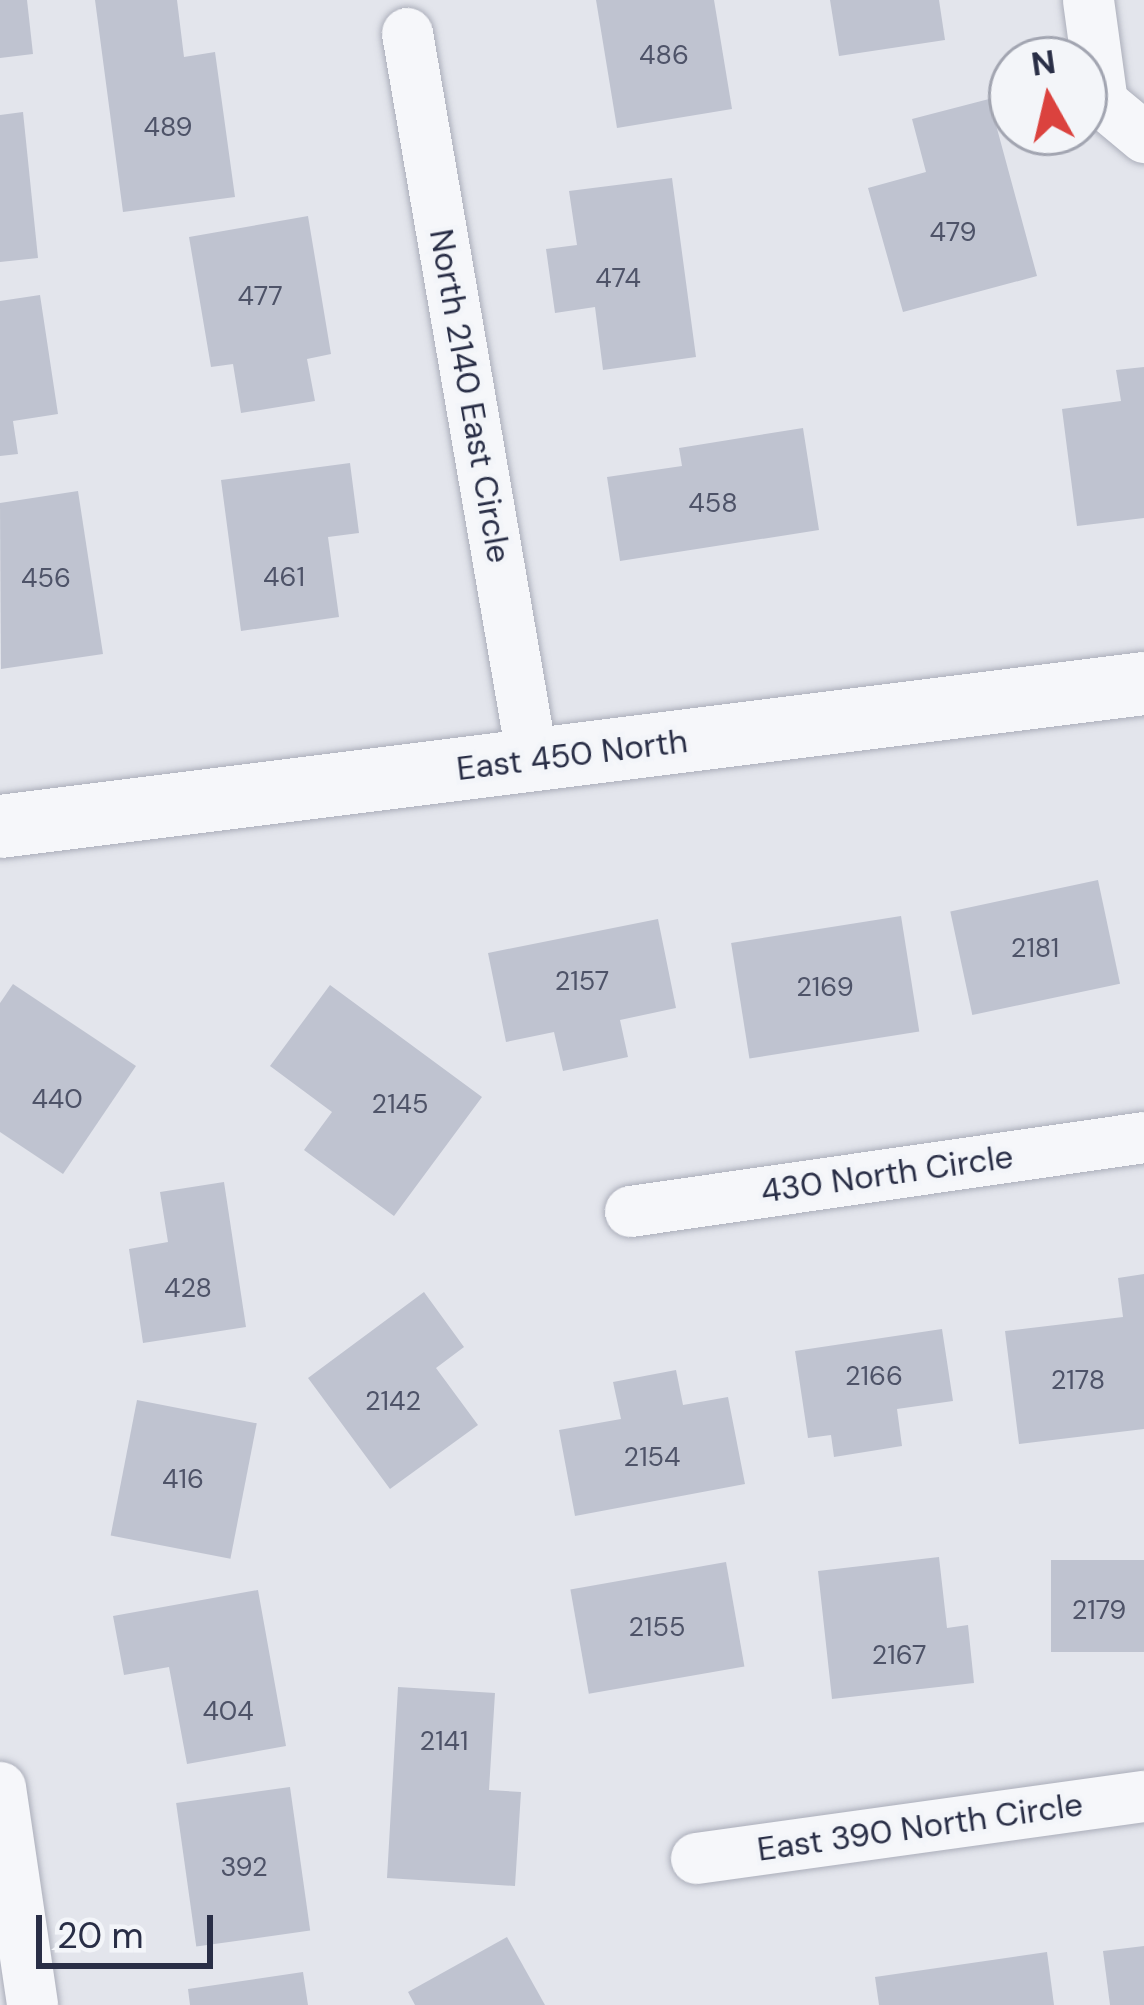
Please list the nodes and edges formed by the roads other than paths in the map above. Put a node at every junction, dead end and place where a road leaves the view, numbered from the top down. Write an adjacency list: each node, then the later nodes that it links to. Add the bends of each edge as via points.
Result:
1 (1088, 0): 3 (street, via 1102,102)
2 (407, 33): 5 (street, North 2140 East Circle)
3 (1144, 137)
4 (1144, 683): 5 (street, East 450 North)
5 (532, 760): 6 (street, East 450 North)
6 (0, 826)
7 (1144, 1137): 8 (street, 430 North Circle)
8 (630, 1211)
9 (0, 1787): 12 (street)
10 (1144, 1796): 11 (street, East 390 North Circle)
11 (696, 1858)
12 (32, 2005)

